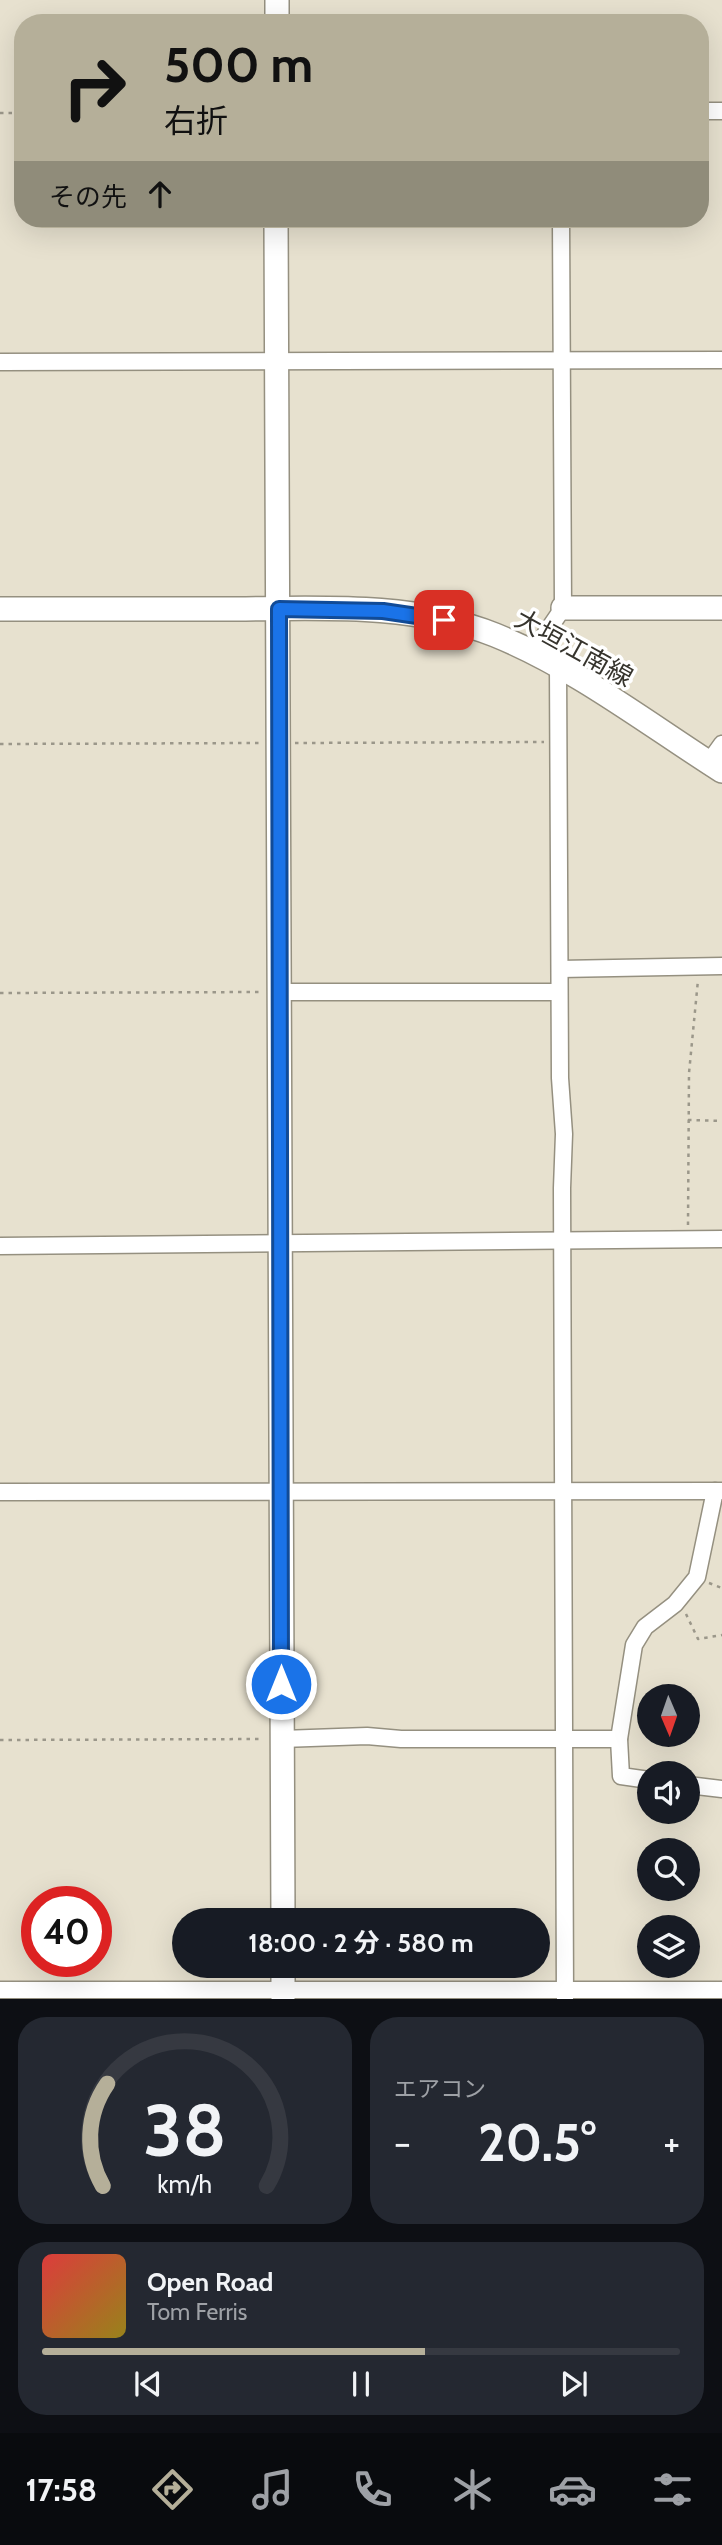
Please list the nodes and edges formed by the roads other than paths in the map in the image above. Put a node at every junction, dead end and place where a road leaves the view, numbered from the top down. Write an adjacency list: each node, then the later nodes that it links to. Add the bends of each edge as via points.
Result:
1 (276, 228): 3 (street)
2 (561, 228): 4 (street)
3 (275, 360): 4 (street); 6 (street); 9 (street)
4 (560, 360): 5 (street); 7 (street)
5 (722, 360)
6 (0, 362)
7 (563, 608): 8 (street); 11 (street)
8 (722, 608)
9 (279, 609): 10 (street, 大垣江南線); 11 (street, 大垣江南線, via 383,611 460,623); 16 (street)
10 (0, 610)
11 (533, 653): 12 (street, 大垣江南線)
12 (558, 667): 13 (street, 大垣江南線); 15 (street)
13 (718, 759)
14 (722, 966): 15 (street)
15 (560, 969): 17 (street)
16 (278, 992): 17 (street); 20 (street)
17 (559, 992): 19 (street)
18 (722, 1239): 19 (street)
19 (562, 1241): 20 (street); 22 (street)
20 (279, 1242): 21 (street); 25 (street)
21 (0, 1246)
22 (564, 1490): 23 (street); 25 (street); 28 (street)
23 (719, 1491): 27 (street, via 697,1577 680,1599 645,1627 634,1644)
24 (0, 1492): 25 (street)
25 (281, 1492): 26 (street)
26 (282, 1739): 28 (street); 32 (street)
27 (619, 1739): 28 (street); 29 (street, via 621,1776)
28 (564, 1740): 35 (street)
29 (637, 1778)
30 (700, 1786): 31 (street)
31 (722, 1789)
32 (283, 1908)
33 (0, 1990): 36 (street)
34 (722, 1990): 35 (street)
35 (565, 1994): 36 (street)
36 (283, 1995)

